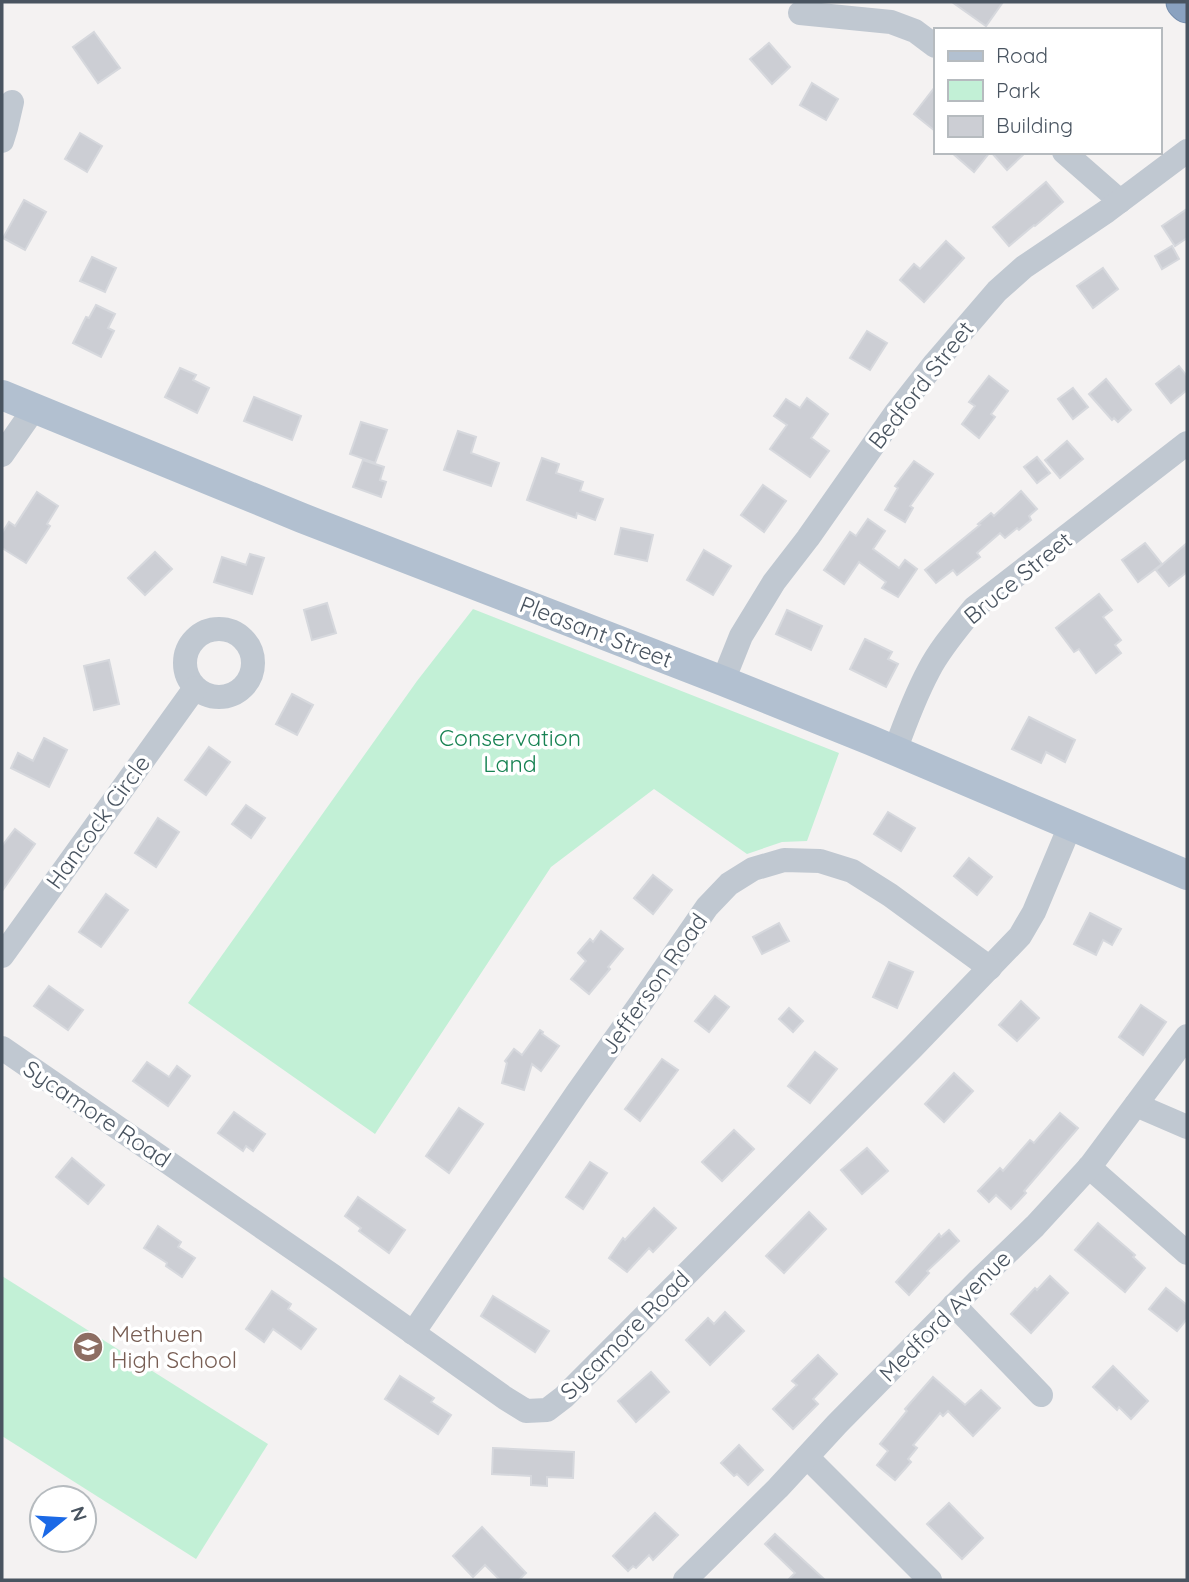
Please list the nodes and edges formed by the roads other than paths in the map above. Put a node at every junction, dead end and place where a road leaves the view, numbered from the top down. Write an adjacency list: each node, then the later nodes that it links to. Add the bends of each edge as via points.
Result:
1 (800, 13): 2 (street, via 891,22)
2 (934, 45)
3 (12, 102): 4 (street)
4 (2, 141)
5 (1187, 150): 7 (street, Bedford Street)
6 (1066, 154): 7 (street)
7 (1120, 201): 12 (street, Bedford Street, via 1006,283 934,363 774,582 741,636)
8 (2, 395): 9 (main road, Pleasant Street)
9 (34, 409): 11 (street); 12 (main road, Pleasant Street)
10 (1187, 443): 14 (street, Bruce Street, via 974,608 930,668)
11 (2, 454)
12 (723, 681): 14 (main road, Pleasant Street)
13 (195, 688): 17 (street, Hancock Circle)
14 (895, 751): 15 (main road, Pleasant Street)
15 (1070, 826): 16 (main road, Pleasant Street); 18 (street, Sycamore Road, via 1034,912 1020,936)
16 (1187, 875)
17 (2, 956)
18 (990, 968): 26 (street, Sycamore Road, via 547,1410 526,1411); 26 (street, Jefferson Road, via 852,871 820,861 784,859 729,884 706,907)
19 (1187, 1036): 21 (street, Medford Avenue)
20 (2, 1048): 26 (street, Sycamore Road)
21 (1136, 1105): 22 (street); 23 (street, Medford Avenue)
22 (1187, 1127)
23 (1089, 1167): 24 (street); 25 (street, Medford Avenue)
24 (1187, 1253)
25 (954, 1305): 27 (street); 28 (street, Medford Avenue)
26 (412, 1333)
27 (1041, 1395)
28 (807, 1457): 29 (street, Medford Avenue); 30 (street)
29 (685, 1580)
30 (930, 1580)

